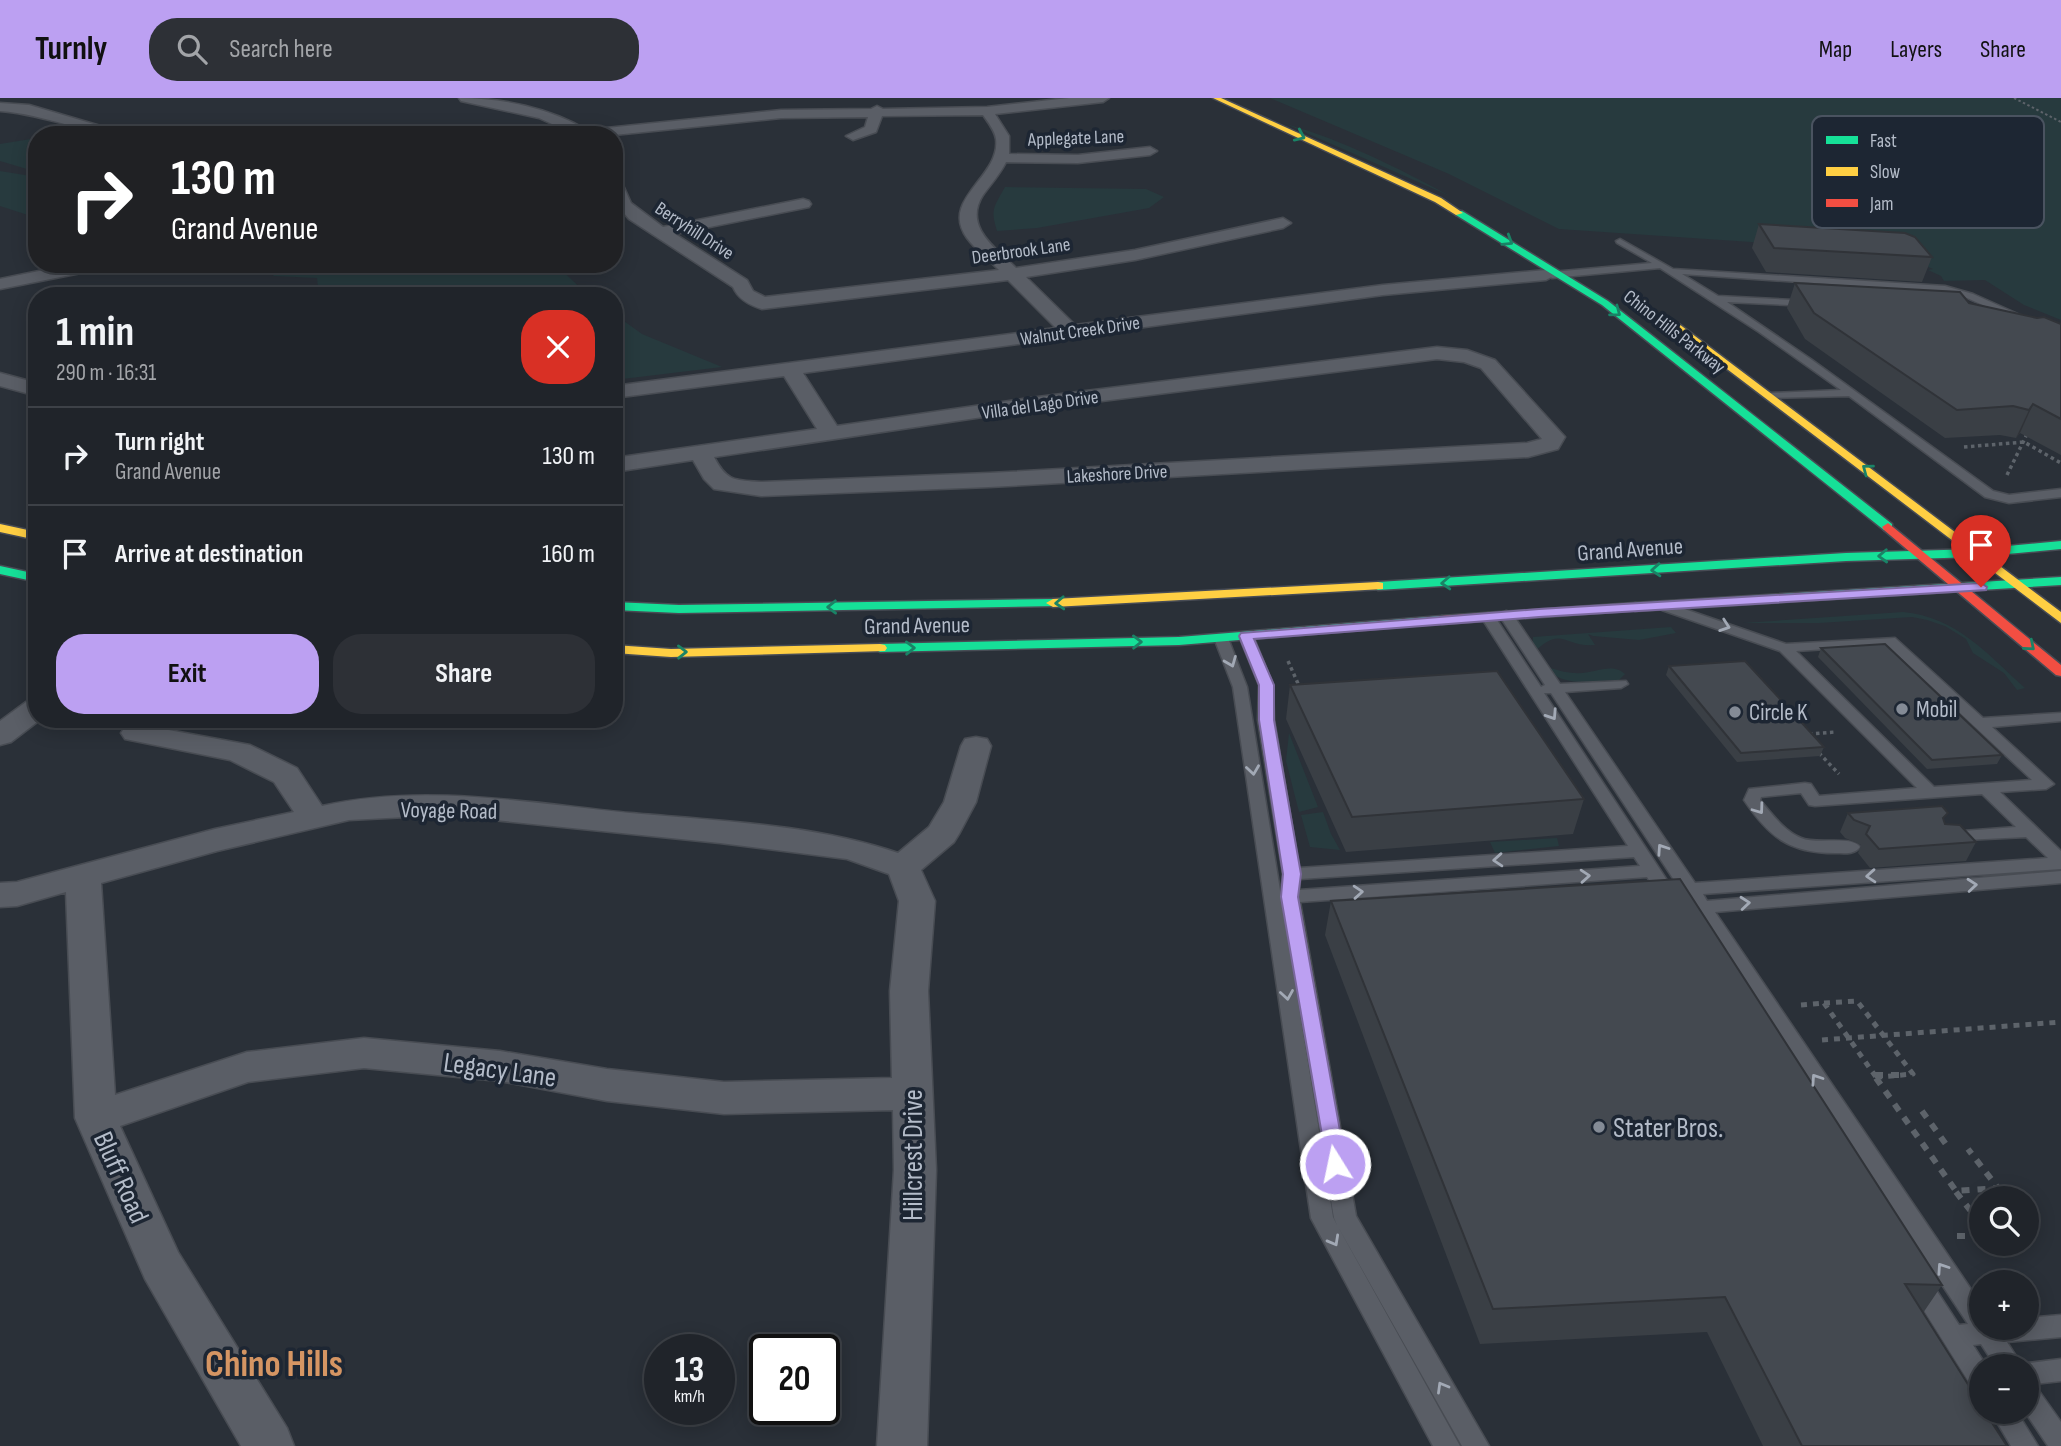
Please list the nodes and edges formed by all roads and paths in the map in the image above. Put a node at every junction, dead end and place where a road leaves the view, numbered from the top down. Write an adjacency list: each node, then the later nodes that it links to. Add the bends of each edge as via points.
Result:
1 (465, 98): 11 (street)
2 (1103, 98): 8 (street)
3 (1216, 98): 28 (main road, Chino Hills Parkway, one-way to 28, via 1438,200)
4 (1247, 98): 16 (main road)
5 (2014, 98): 9 (path)
6 (0, 107): 10 (street, via 29,109)
7 (877, 110): 8 (street); 12 (street, via 743,117); 13 (street, via 871,129)
8 (987, 110): 15 (street, via 1003,138)
9 (2061, 122)
10 (91, 126)
11 (573, 126)
12 (623, 131)
13 (853, 136)
14 (1150, 151): 15 (street, Applegate Lane, via 1078,159)
15 (1003, 158): 27 (street, via 966,213 974,236)
16 (1454, 190)
17 (623, 203): 20 (street, Berryhill Drive)
18 (803, 204): 20 (street)
19 (1283, 223): 27 (street, Deerbrook Lane, via 1136,255)
20 (661, 232): 32 (street, Berryhill Drive)
21 (1620, 241): 23 (lane)
22 (1575, 258): 24 (main road, Chino Hills Parkway)
23 (1662, 265): 24 (lane, Walnut Creek Drive); 25 (lane)
24 (1597, 271): 28 (lane, Walnut Creek Drive); 30 (main road, Chino Hills Parkway)
25 (1672, 271): 31 (lane); 36 (lane, via 1945,289)
26 (56, 273): 29 (street)
27 (1011, 274): 32 (street, Deerbrook Lane); 38 (street)
28 (1553, 274): 38 (street, Walnut Creek Drive, via 1382,290); 59 (main road, Chino Hills Parkway, one-way to 59, via 1666,349)
29 (0, 284)
30 (1618, 285)
31 (1715, 299): 33 (lane); 43 (lane)
32 (762, 303)
33 (1826, 304)
34 (1987, 314): 36 (lane)
35 (1660, 315): 44 (main road, Chino Hills Parkway)
36 (2012, 315): 37 (lane)
37 (2024, 321)
38 (1070, 331): 39 (street, Walnut Creek Drive)
39 (790, 369): 42 (street, Walnut Creek Drive); 46 (street)
40 (0, 379): 41 (street)
41 (28, 387)
42 (623, 391)
43 (1849, 393): 44 (lane); 54 (lane, via 1989,494 2009,499)
44 (1771, 396): 58 (main road, Chino Hills Parkway, one-way to 44)
45 (2031, 424): 47 (path)
46 (831, 433): 48 (street, Villa del Lago Drive, via 1437,353 1488,364 1554,436); 49 (street, Villa del Lago Drive)
47 (2024, 442): 50 (path, via 1963,447); 51 (path); 53 (path, via 2006,477)
48 (1550, 444): 49 (street, Lakeshore Drive, via 1528,450 761,489 727,486 712,478)
49 (701, 453): 52 (street, Villa del Lago Drive)
50 (1973, 454)
51 (2061, 463)
52 (623, 464)
53 (1999, 472)
54 (2061, 493)
55 (0, 528): 56 (main road)
56 (28, 534)
57 (2061, 545): 58 (main road, Grand Avenue)
58 (1976, 553): 59 (main road, Grand Avenue); 63 (main road, Chino Hills Parkway)
59 (1922, 554): 64 (main road, Chino Hills Parkway); 65 (main road, Grand Avenue, one-way to 65)
60 (0, 570): 61 (main road)
61 (28, 576)
62 (2061, 580): 63 (main road, Grand Avenue)
63 (2019, 585): 64 (main road, Grand Avenue); 70 (main road, Chino Hills Parkway)
64 (1962, 588): 68 (main road, Grand Avenue); 76 (main road, Chino Hills Parkway, one-way to 76)
65 (1225, 593): 66 (main road, Grand Avenue); 72 (main road)
66 (1201, 595): 67 (main road, Grand Avenue, one-way to 67, via 1014,605); 71 (main road)
67 (623, 606)
68 (1665, 606): 69 (main road, Grand Avenue); 73 (lane, one-way to 73)
69 (1497, 616): 72 (main road, Grand Avenue); 78 (lane); 79 (lane)
70 (2061, 619)
71 (1216, 627): 72 (main road, Grand Avenue); 74 (main road, Grand Avenue, one-way to 71, via 684,652); 137 (lane, one-way to 137, via 1240,687 1322,1218)
72 (1246, 636): 99 (lane, via 1266,685 1266,720)
73 (1785, 648): 83 (lane, via 1890,641); 90 (lane)
74 (623, 649)
75 (1288, 661): 80 (path)
76 (2061, 672)
77 (1622, 684): 78 (lane)
78 (1555, 688): 79 (lane); 102 (lane, one-way to 78)
79 (1535, 690): 95 (lane, one-way to 95)
80 (1304, 696)
81 (28, 715): 85 (street)
82 (2061, 717): 83 (lane)
83 (1980, 723): 89 (lane, via 2046,785)
84 (136, 733): 91 (street, via 239,752 286,775)
85 (0, 736)
86 (1844, 740): 88 (path, via 1835,732 1803,735)
87 (976, 746): 97 (street, via 960,802 942,834)
88 (1821, 755)
89 (1987, 789): 90 (lane); 92 (lane)
90 (1931, 793): 94 (lane, one-way to 94, via 1815,802 1805,788 1755,793 1752,800 1784,839 1811,847)
91 (314, 818): 97 (street, Voyage Road, via 349,810 445,805 851,849); 100 (street, Voyage Road)
92 (2030, 831): 93 (lane); 96 (lane)
93 (1944, 838)
94 (1852, 847)
95 (1639, 851): 98 (lane); 99 (lane, one-way to 99)
96 (2061, 862): 102 (lane, one-way to 102)
97 (903, 867): 116 (street, Hillcrest Drive, via 917,901 909,991)
98 (1653, 871): 103 (lane); 105 (lane, one-way to 98)
99 (1292, 874): 105 (lane)
100 (83, 876): 104 (street, Voyage Road); 118 (street, Bluff Road)
101 (2061, 877): 106 (lane, one-way to 101)
102 (1689, 890): 103 (lane); 106 (lane)
103 (1665, 891): 107 (lane)
104 (0, 895)
105 (1290, 897): 138 (lane, one-way to 105, via 1345,1218)
106 (1701, 907): 107 (lane); 114 (lane)
107 (1677, 909): 108 (lane)
108 (1691, 931)
109 (1824, 1003): 110 (path); 112 (path, via 1857,1001); 113 (path)
110 (1796, 1006)
111 (2061, 1022): 112 (path)
112 (1884, 1035): 113 (path); 115 (path, via 1913,1074)
113 (1848, 1038): 114 (path); 115 (path)
114 (1791, 1042): 124 (lane, one-way to 114)
115 (1876, 1077): 121 (path)
116 (912, 1093): 118 (street, Legacy Lane, via 724,1098 607,1085 500,1066 364,1053 247,1067); 136 (street, Hillcrest Drive, via 915,1170)
117 (1922, 1111): 119 (path)
118 (96, 1118): 135 (street, Bluff Road, via 162,1265)
119 (1948, 1147)
120 (1968, 1149): 121 (path, via 1998,1188)
121 (1956, 1191): 122 (path)
122 (1969, 1208)
123 (1909, 1269): 128 (lane)
124 (1969, 1306)
125 (2061, 1326): 126 (lane)
126 (2039, 1327)
127 (1969, 1332): 128 (lane)
128 (1953, 1336): 129 (lane)
129 (1969, 1360)
130 (2061, 1370): 131 (lane)
131 (2039, 1372)
132 (2039, 1411): 134 (lane)
133 (2011, 1424): 139 (lane)
134 (2061, 1444)
135 (269, 1446)
136 (902, 1446)
137 (1447, 1446)
138 (1476, 1446)
139 (2025, 1446)

